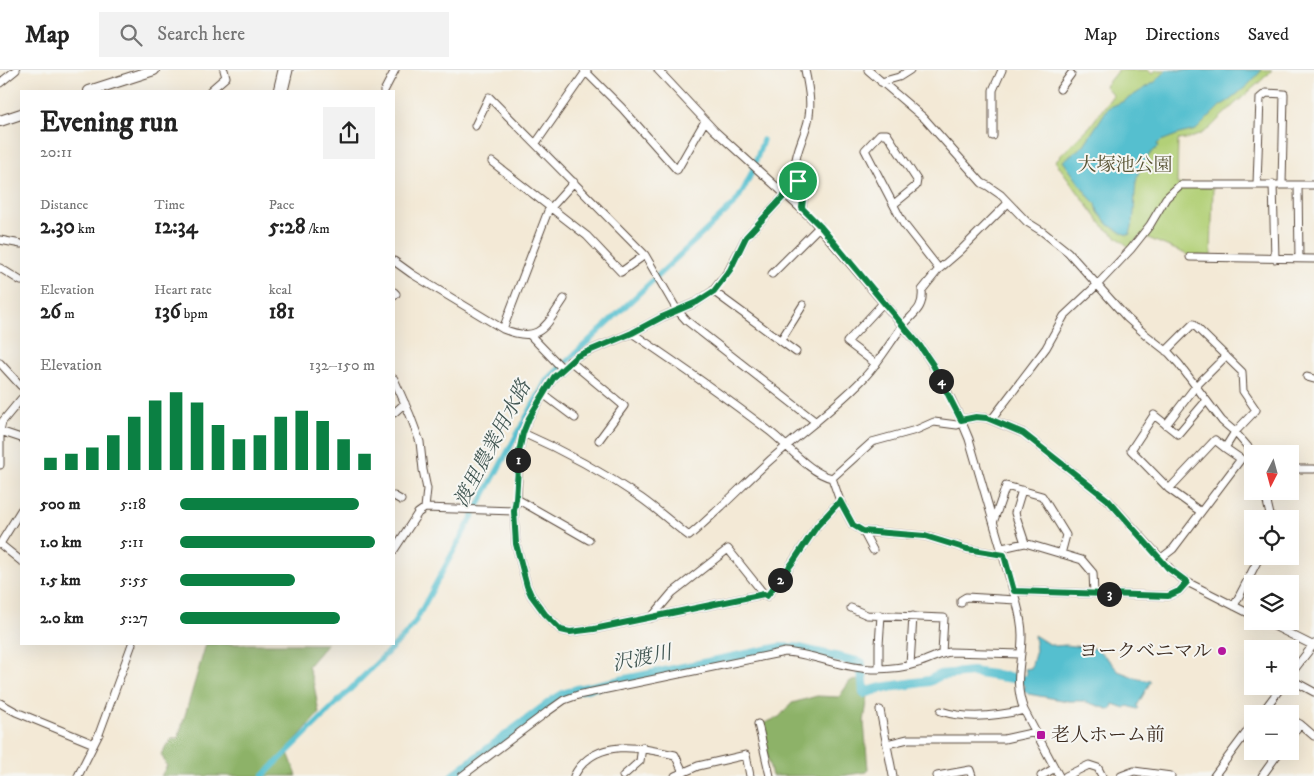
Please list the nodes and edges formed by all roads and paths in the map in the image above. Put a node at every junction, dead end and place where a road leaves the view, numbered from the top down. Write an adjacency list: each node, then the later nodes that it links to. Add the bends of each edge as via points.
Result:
1 (16, 70): 15 (street)
2 (154, 70): 17 (highway)
3 (224, 70): 18 (street, via 226,77)
4 (282, 70): 19 (street)
5 (289, 70): 20 (street)
6 (396, 70): 21 (street)
7 (658, 70): 24 (street)
8 (805, 70): 29 (street, via 810,111 796,158)
9 (868, 70): 14 (street)
10 (910, 70): 14 (street)
11 (1002, 70): 26 (street, via 993,90)
12 (586, 71): 24 (street, via 676,170); 27 (street)
13 (1071, 74): 16 (street)
14 (881, 82): 37 (street, via 924,118 982,183)
15 (0, 83)
16 (1060, 89)
17 (92, 90)
18 (211, 90)
19 (277, 90)
20 (284, 90)
21 (385, 90)
22 (20, 114): 23 (highway)
23 (0, 121)
24 (705, 121): 36 (street)
25 (475, 126): 27 (street, via 489,97)
26 (993, 136)
27 (536, 143): 30 (street)
28 (492, 162): 39 (street)
29 (798, 181): 36 (street); 40 (street)
30 (574, 182): 39 (street); 44 (street)
31 (1257, 184): 32 (street); 33 (street, via 1260,98 1266,93 1284,94); 54 (street, via 1180,185 1166,198 1150,226 1131,249)
32 (1273, 184): 33 (street); 46 (street)
33 (1282, 184): 34 (street)
34 (1298, 185): 35 (street); 47 (street)
35 (1314, 185)
36 (785, 194): 40 (street); 55 (street, via 746,237 730,270)
37 (1008, 203): 51 (street); 54 (street, via 1068,252)
38 (894, 204): 38 (street, via 865,150 880,134 887,134 917,180 916,186); 51 (street, via 903,223)
39 (550, 208): 44 (street, via 587,236 621,272); 61 (street)
40 (802, 208): 41 (street)
41 (820, 226): 52 (street); 57 (street)
42 (0, 240): 43 (street)
43 (20, 244)
44 (645, 255): 59 (street)
45 (1190, 257): 46 (street)
46 (1275, 259): 47 (street)
47 (1299, 259): 48 (street)
48 (1314, 259)
49 (395, 262): 61 (street)
50 (0, 268): 53 (street)
51 (939, 269): 60 (street, via 922,290 920,307)
52 (772, 274)
53 (20, 280)
54 (1098, 284): 65 (street, via 1127,318); 81 (street, via 1064,316 1046,348)
55 (714, 291): 59 (street); 64 (street)
56 (564, 299): 63 (street, via 545,326)
57 (884, 302): 60 (street); 70 (street, via 847,342)
58 (803, 305): 64 (street)
59 (678, 310): 62 (street); 83 (street, via 696,329)
60 (903, 326): 70 (street); 82 (street, via 933,365)
61 (503, 328): 63 (street, via 518,335)
62 (632, 333): 68 (street, via 582,352); 91 (street, via 729,400)
63 (530, 335): 71 (street)
64 (781, 340): 66 (street)
65 (1166, 350): 67 (street, via 1193,324); 74 (street)
66 (796, 352)
67 (1226, 356): 74 (street); 86 (street, via 1242,372 1243,391 1256,410)
68 (570, 361): 71 (street); 89 (street, via 624,406)
69 (0, 363): 73 (street)
70 (876, 364): 83 (street, via 861,382)
71 (561, 367): 75 (street)
72 (395, 381): 78 (street)
73 (20, 385)
74 (1196, 386): 77 (street); 84 (street)
75 (543, 394): 80 (street); 87 (street)
76 (20, 400): 88 (street, via 2,422 0,430)
77 (1206, 401): 84 (street, via 1178,434); 86 (street)
78 (405, 403): 79 (street); 103 (street, via 420,442 427,490)
79 (395, 412)
80 (575, 418)
81 (992, 419): 82 (street, via 976,417); 115 (street, via 1023,433 1093,487 1120,512)
82 (962, 421): 96 (street, via 957,425 934,422 872,442); 107 (street)
83 (816, 422): 91 (street)
84 (1166, 425): 97 (street, via 1154,415 1130,450)
85 (0, 431): 93 (street)
86 (1235, 432): 90 (street); 92 (street)
87 (523, 433): 91 (street, via 550,444 616,482 689,536); 100 (street)
88 (20, 438)
89 (599, 440)
90 (1246, 445)
91 (786, 446): 96 (street, via 812,468)
92 (1225, 448): 97 (street, via 1215,440); 106 (street, via 1241,459)
93 (0, 464)
94 (1299, 469): 95 (street)
95 (1314, 470)
96 (832, 478): 102 (street)
97 (1170, 489): 106 (street)
98 (1022, 490): 107 (street, via 1006,486); 110 (street, via 1016,513); 114 (street, via 1042,496 1066,535)
99 (395, 497): 101 (street)
100 (516, 499): 104 (street); 109 (street)
101 (401, 500)
102 (840, 501): 108 (street, via 853,525); 120 (street, via 817,526 767,596)
103 (425, 508): 104 (street); 111 (street, via 418,513)
104 (514, 511): 129 (street, via 516,544 527,586 545,614 561,630 594,629)
105 (20, 512): 116 (street, via 0,544)
106 (1201, 512): 115 (street, via 1173,549)
107 (994, 521): 113 (street)
108 (863, 531): 112 (street); 113 (street, via 925,536 967,549)
109 (590, 540)
110 (1025, 543): 113 (street); 114 (street)
111 (395, 548)
112 (874, 550)
113 (1003, 551): 119 (street)
114 (1061, 554): 121 (street, via 1082,560 1093,573)
115 (1160, 559): 118 (street)
116 (20, 560)
117 (1255, 565): 124 (street)
118 (1187, 582): 121 (street, via 1168,596); 124 (street)
119 (1014, 591): 121 (street); 122 (street)
120 (764, 594): 129 (street); 129 (street, via 728,549 672,593)
121 (1094, 594)
122 (1016, 600): 123 (street, via 966,597); 134 (street, via 1022,626)
123 (961, 603)
124 (1234, 606): 126 (street)
125 (851, 608): 127 (street, via 867,615)
126 (1244, 611)
127 (881, 615): 128 (street); 137 (street)
128 (912, 616): 133 (street, via 944,618); 135 (street)
129 (651, 618)
130 (1283, 630): 132 (street)
131 (132, 645): 151 (street)
132 (1314, 645): 136 (street)
133 (942, 654): 134 (street); 135 (street)
134 (1021, 654): 144 (street, via 1018,693)
135 (910, 665): 137 (street)
136 (1299, 665)
137 (879, 669): 158 (street, via 785,652 578,695 564,700)
138 (1299, 683): 139 (street)
139 (1314, 692)
140 (1275, 695): 142 (street)
141 (0, 703): 151 (street)
142 (1268, 705)
143 (880, 710): 152 (street)
144 (1024, 710): 145 (street, via 971,716); 148 (street)
145 (941, 711)
146 (758, 724): 163 (street)
147 (1300, 724): 150 (street)
148 (1036, 732): 152 (street, via 1004,739 908,739); 155 (street)
149 (1244, 736): 173 (street)
150 (1314, 736)
151 (94, 744): 157 (street)
152 (887, 744): 164 (street)
153 (642, 747): 156 (street, via 675,755); 159 (street, via 612,748 594,754); 160 (street, via 640,761)
154 (1274, 760): 174 (street)
155 (1055, 768): 167 (street); 168 (street)
156 (683, 772): 161 (street); 162 (street, via 746,755)
157 (78, 776)
158 (462, 776)
159 (574, 776)
160 (622, 776)
161 (675, 776)
162 (750, 776)
163 (770, 776)
164 (893, 776)
165 (937, 776): 166 (street, via 970,770)
166 (972, 776)
167 (1041, 776)
168 (1059, 776)
169 (1066, 776): 170 (street, via 1089,765 1098,768)
170 (1102, 776)
171 (1121, 776): 172 (street, via 1134,771)
172 (1171, 776)
173 (1214, 776)
174 (1262, 776)

